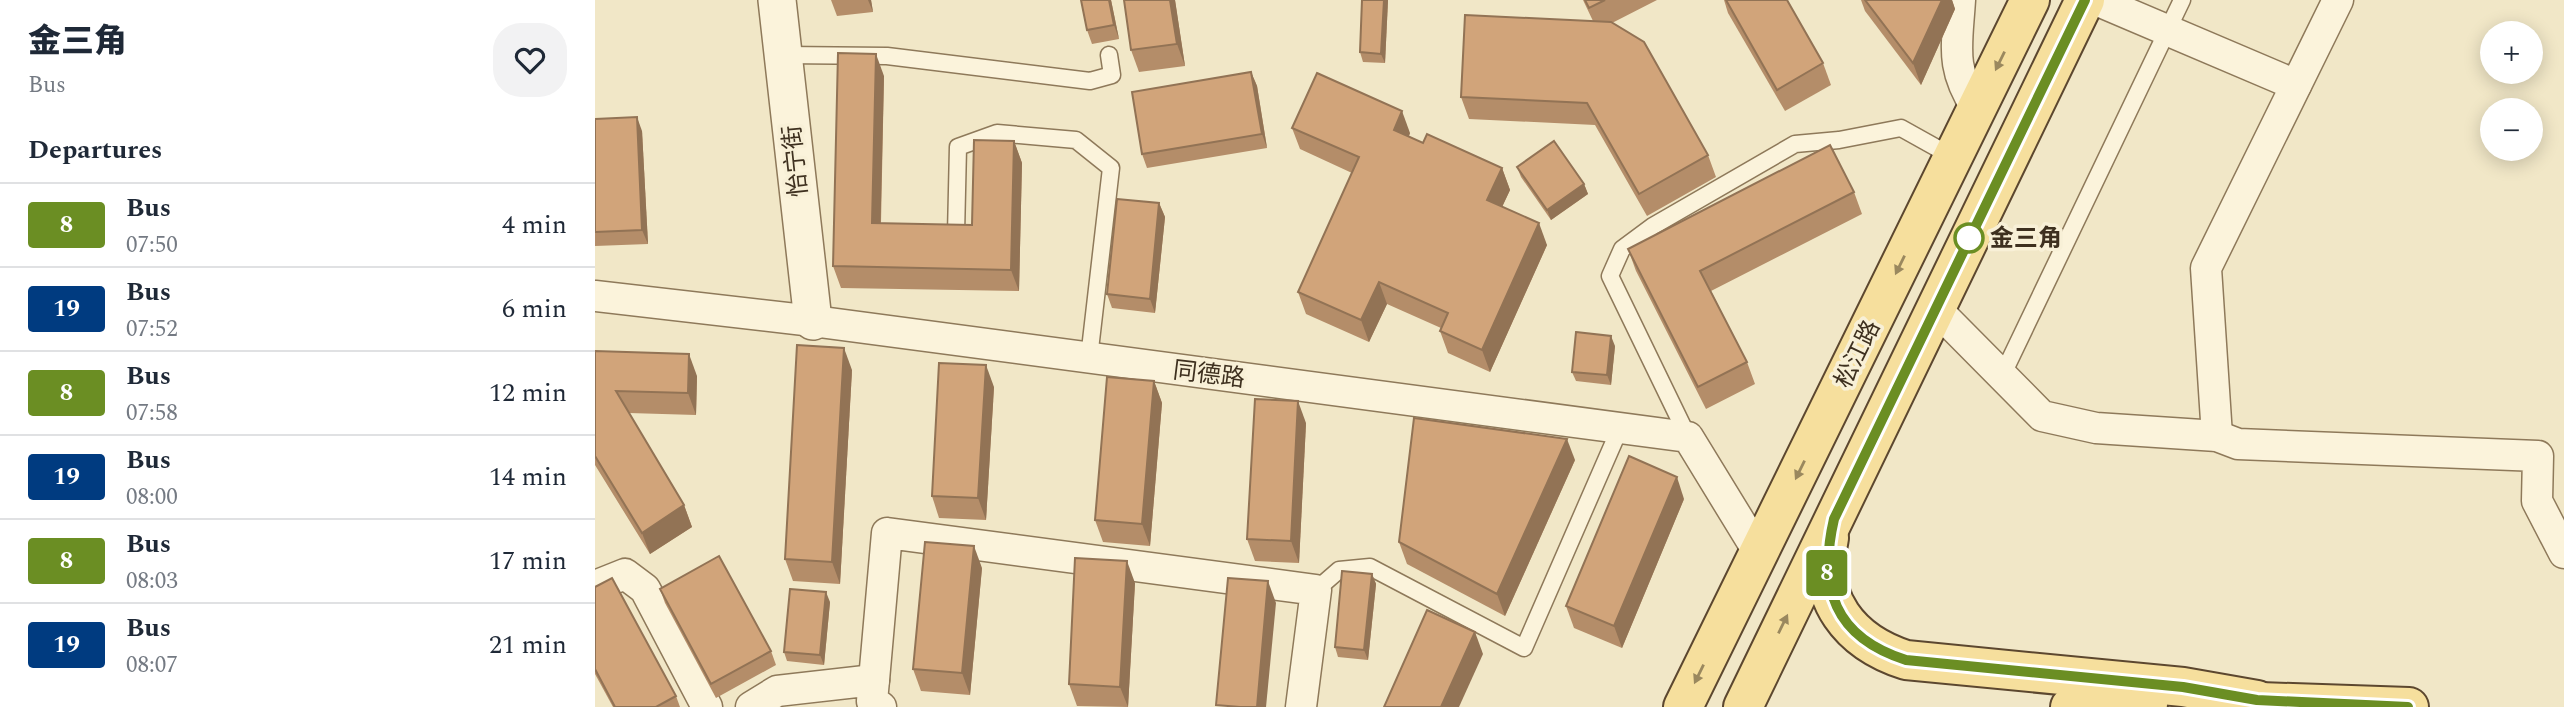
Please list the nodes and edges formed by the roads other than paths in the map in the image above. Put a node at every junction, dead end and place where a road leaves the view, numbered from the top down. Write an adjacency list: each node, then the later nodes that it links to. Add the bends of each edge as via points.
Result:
1 (777, 0): 9 (street, 怡宁街)
2 (1960, 0): 12 (street, via 1960,82)
3 (2030, 0): 12 (main road, 松江路, one-way to 12)
4 (2085, 0): 16 (main road, 松江路)
5 (2096, 0): 8 (street)
6 (2182, 0): 8 (lane)
7 (2338, 0): 11 (street)
8 (2167, 31): 11 (street); 19 (lane)
9 (784, 55): 10 (lane, via 887,56 1090,81 1112,75); 17 (street, 怡宁街)
10 (1109, 55)
11 (2296, 85): 22 (street, via 2206,268)
12 (1977, 109): 13 (main road, 松江路)
13 (1953, 157): 21 (lane, via 1901,128 1795,144 1653,226 1622,249 1610,276); 24 (main road, 松江路, one-way to 24)
14 (956, 234): 18 (lane, via 958,147 997,133 1076,140 1111,168)
15 (595, 296): 17 (street, 同德路)
16 (1935, 308): 19 (street); 23 (main road, 松江路)
17 (813, 321): 18 (street, 同德路)
18 (1089, 358): 20 (street, 同德路)
19 (2001, 376): 22 (street, via 2042,416 2096,428)
20 (1621, 428): 21 (street, 同德路); 27 (lane, via 1524,648 1370,567 1339,570)
21 (1688, 436): 24 (street)
22 (2217, 436): 25 (street, via 2238,444 2538,456 2537,501)
23 (1834, 519): 29 (main road, via 1826,564 1836,607 1862,641 1881,652 1906,660 2183,687); 34 (main road, 松江路, one-way to 23)
24 (1759, 553): 33 (main road, 松江路, one-way to 33)
25 (2564, 553)
26 (595, 586): 30 (street, via 625,574 645,589)
27 (1316, 590): 28 (street, via 887,533); 32 (street)
28 (877, 693): 31 (street, via 777,691)
29 (2257, 700): 35 (main road); 36 (main road)
30 (707, 707)
31 (751, 707)
32 (1301, 707)
33 (1683, 707)
34 (1742, 707)
35 (2070, 707)
36 (2409, 707)

